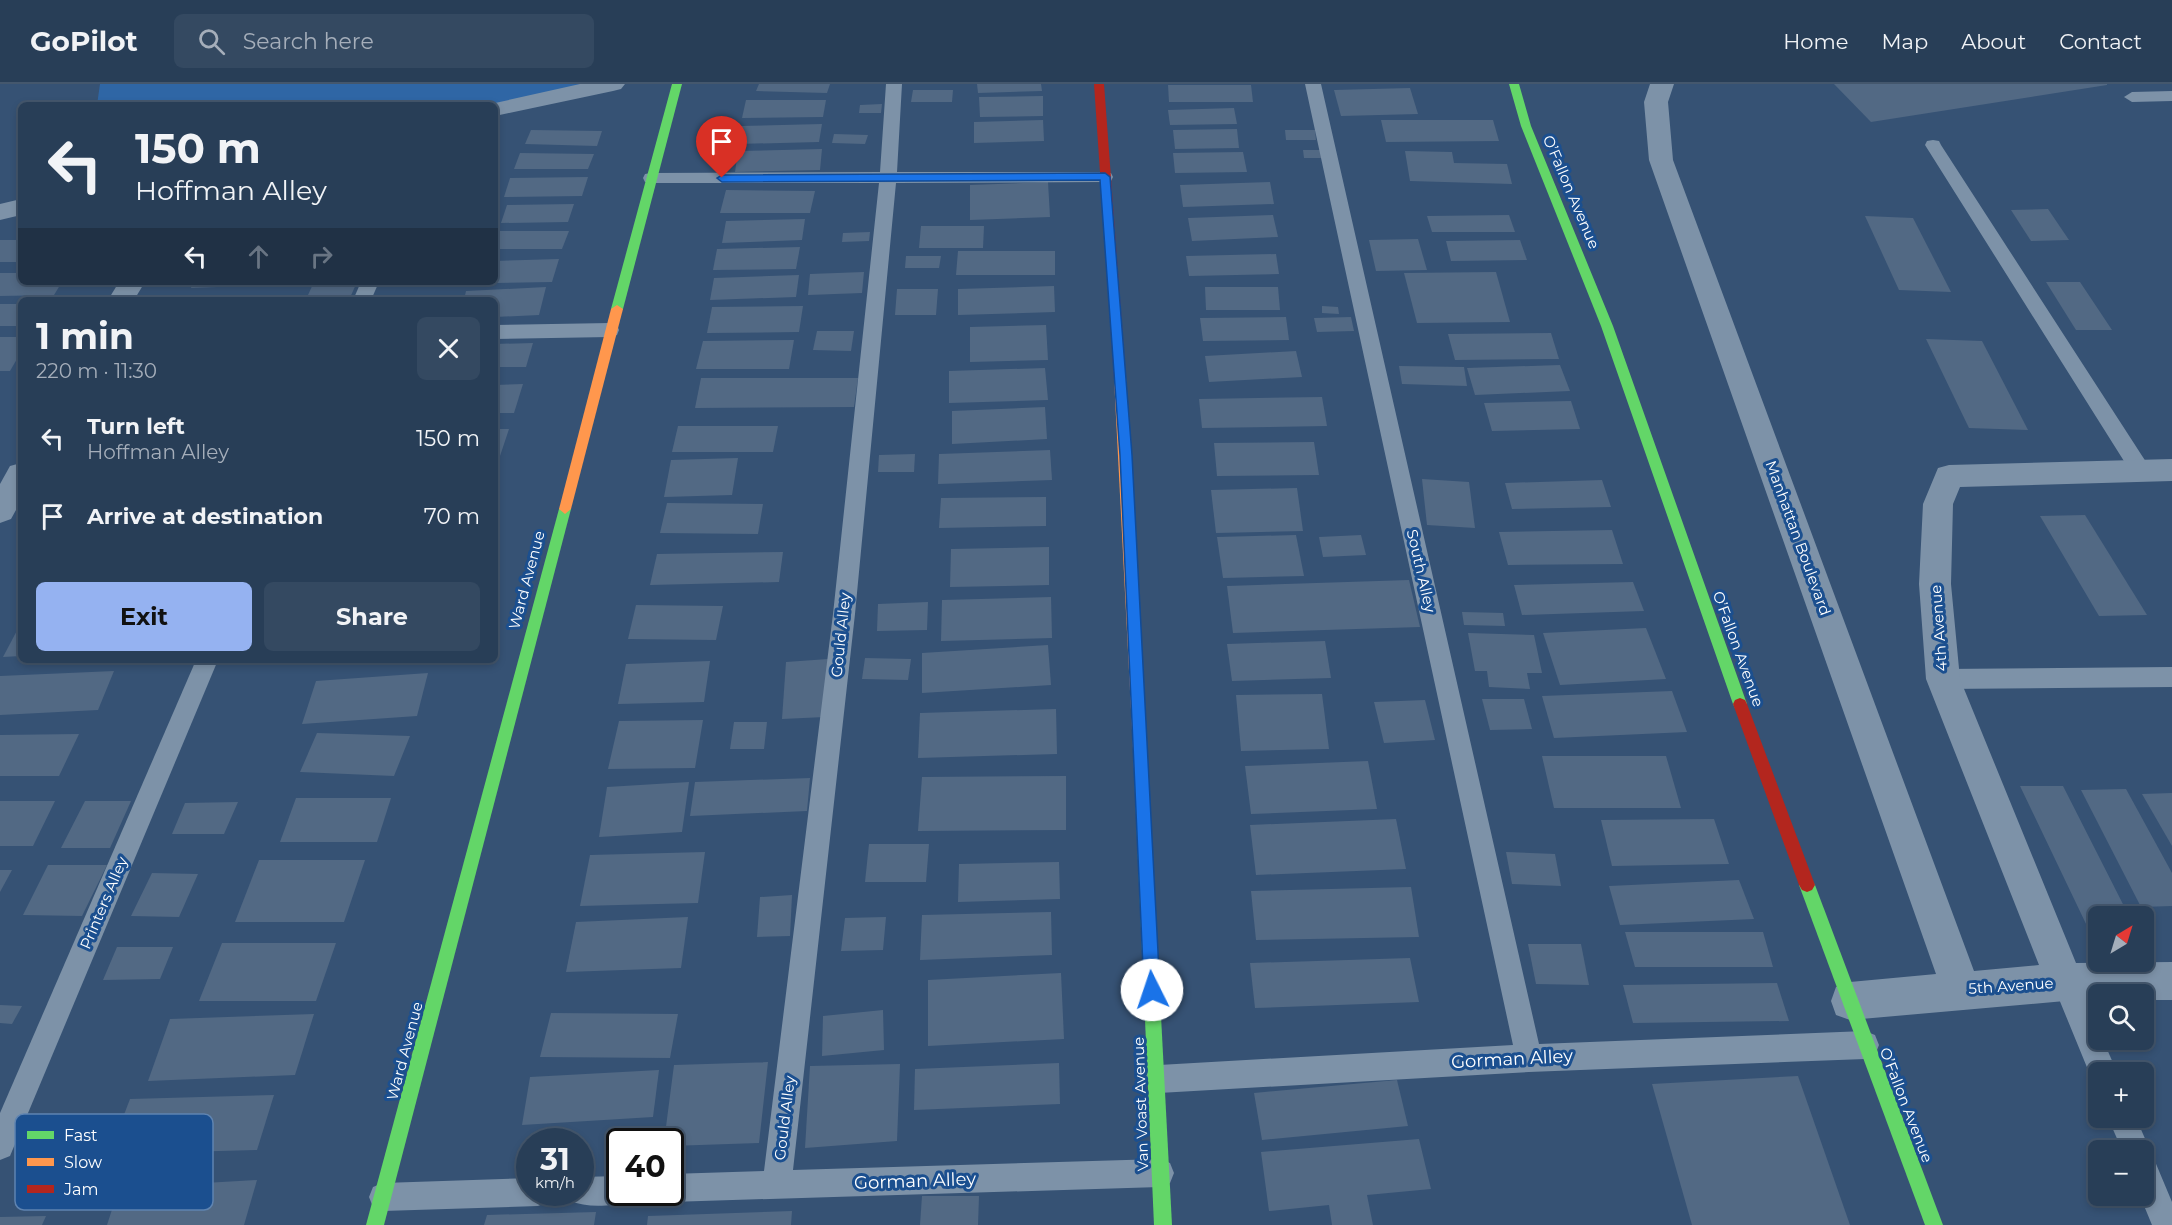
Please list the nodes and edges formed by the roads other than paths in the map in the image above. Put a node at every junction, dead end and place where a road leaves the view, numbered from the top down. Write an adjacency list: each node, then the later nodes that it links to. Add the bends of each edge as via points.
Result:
1 (613, 84): 10 (street)
2 (677, 84): 13 (street, Ward Avenue)
3 (894, 84): 14 (lane, Gould Alley)
4 (1100, 84): 12 (street, Van Voast Avenue)
5 (1313, 84): 31 (lane, South Alley)
6 (1514, 84): 29 (street, O’Fallon Avenue, via 1526,126 1607,326 1731,680)
7 (1662, 84): 28 (street, Manhattan Boulevard, via 1656,102 1661,160)
8 (2172, 96): 9 (lane)
9 (2132, 97)
10 (498, 109)
11 (1933, 145): 20 (lane)
12 (1105, 177): 14 (lane); 33 (street, Van Voast Avenue, via 1126,455 1150,968)
13 (651, 178): 14 (lane); 17 (street, Ward Avenue)
14 (888, 179): 36 (lane, Gould Alley, via 844,614)
15 (18, 208): 16 (street)
16 (0, 212)
17 (610, 330): 18 (lane); 40 (street, Ward Avenue)
18 (498, 332)
19 (2172, 470): 20 (street, 4th Avenue)
20 (2141, 471): 25 (street, 4th Avenue, via 1948,476 1938,504 1935,584)
21 (18, 479): 22 (street)
22 (0, 512)
23 (206, 663): 34 (lane, Printers Alley)
24 (2172, 677): 25 (lane)
25 (1943, 679): 27 (street, 4th Avenue)
26 (2172, 981): 27 (street, 5th Avenue)
27 (2065, 982): 28 (street, 5th Avenue); 32 (lane)
28 (1961, 989): 29 (street, 5th Avenue)
29 (1850, 1001): 30 (street, O’Fallon Avenue)
30 (1865, 1045): 31 (lane, Gorman Alley); 43 (street, O’Fallon Avenue)
31 (1529, 1058): 33 (lane, Gorman Alley)
32 (2099, 1062)
33 (1159, 1079): 35 (street, Van Voast Avenue)
34 (0, 1146)
35 (1160, 1173): 36 (lane, Gorman Alley); 42 (street, Van Voast Avenue)
36 (777, 1185): 37 (lane, Gorman Alley)
37 (684, 1188)
38 (516, 1193): 40 (lane)
39 (2154, 1193): 44 (lane)
40 (383, 1197): 41 (street, Ward Avenue)
41 (375, 1225)
42 (1163, 1225)
43 (1934, 1225)
44 (2167, 1225)

